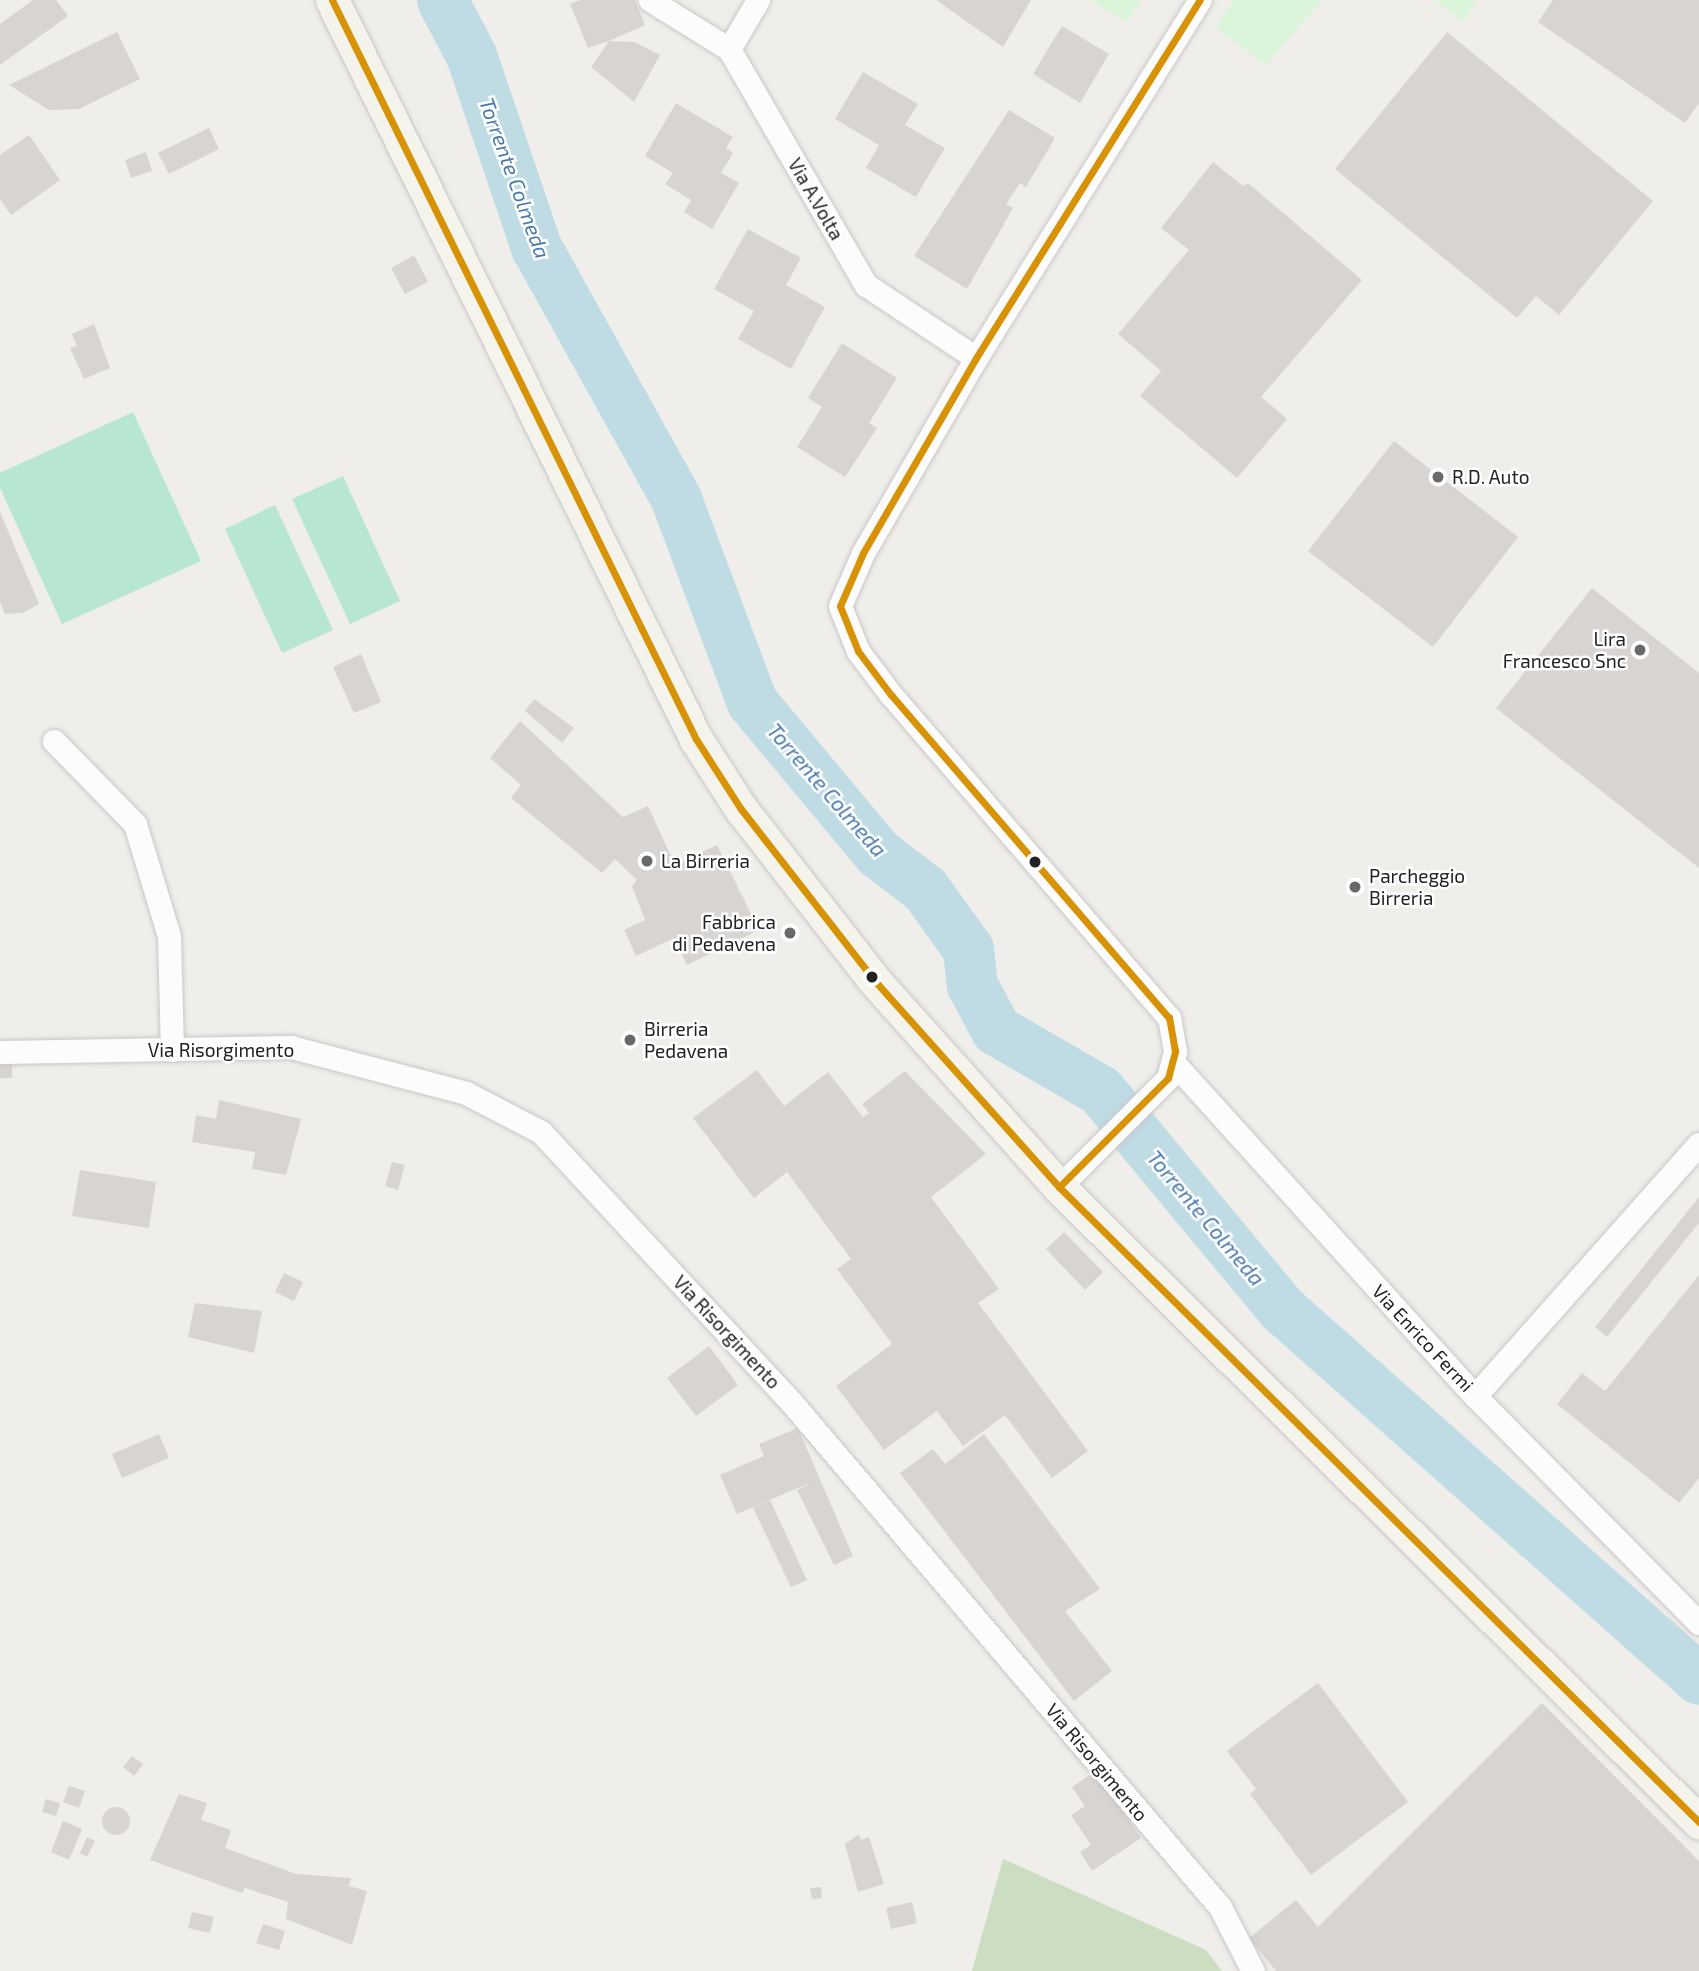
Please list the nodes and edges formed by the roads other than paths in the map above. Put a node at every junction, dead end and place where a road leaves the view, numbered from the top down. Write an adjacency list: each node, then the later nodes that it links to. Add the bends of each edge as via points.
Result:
1 (332, 0): 12 (main road, via 696,739 874,979)
2 (650, 0): 5 (street)
3 (758, 0): 5 (street)
4 (1200, 0): 6 (street)
5 (729, 49): 6 (street, Via A.Volta, via 866,285)
6 (975, 358): 10 (street, via 863,553 844,592 841,620 891,695 1154,995 1173,1030)
7 (54, 741): 8 (street, via 135,824 169,936)
8 (172, 1050): 9 (street, Via Risorgimento); 16 (street, Via Risorgimento, via 290,1047 316,1052 466,1093 541,1132 793,1403 1220,1908)
9 (0, 1052)
10 (1174, 1062): 12 (street, via 1161,1087); 13 (street, Via Enrico Fermi)
11 (1699, 1144): 13 (street, Via Enrico Fermi)
12 (1059, 1187): 15 (main road)
13 (1475, 1396): 14 (street)
14 (1699, 1623)
15 (1699, 1822)
16 (1253, 1971)

